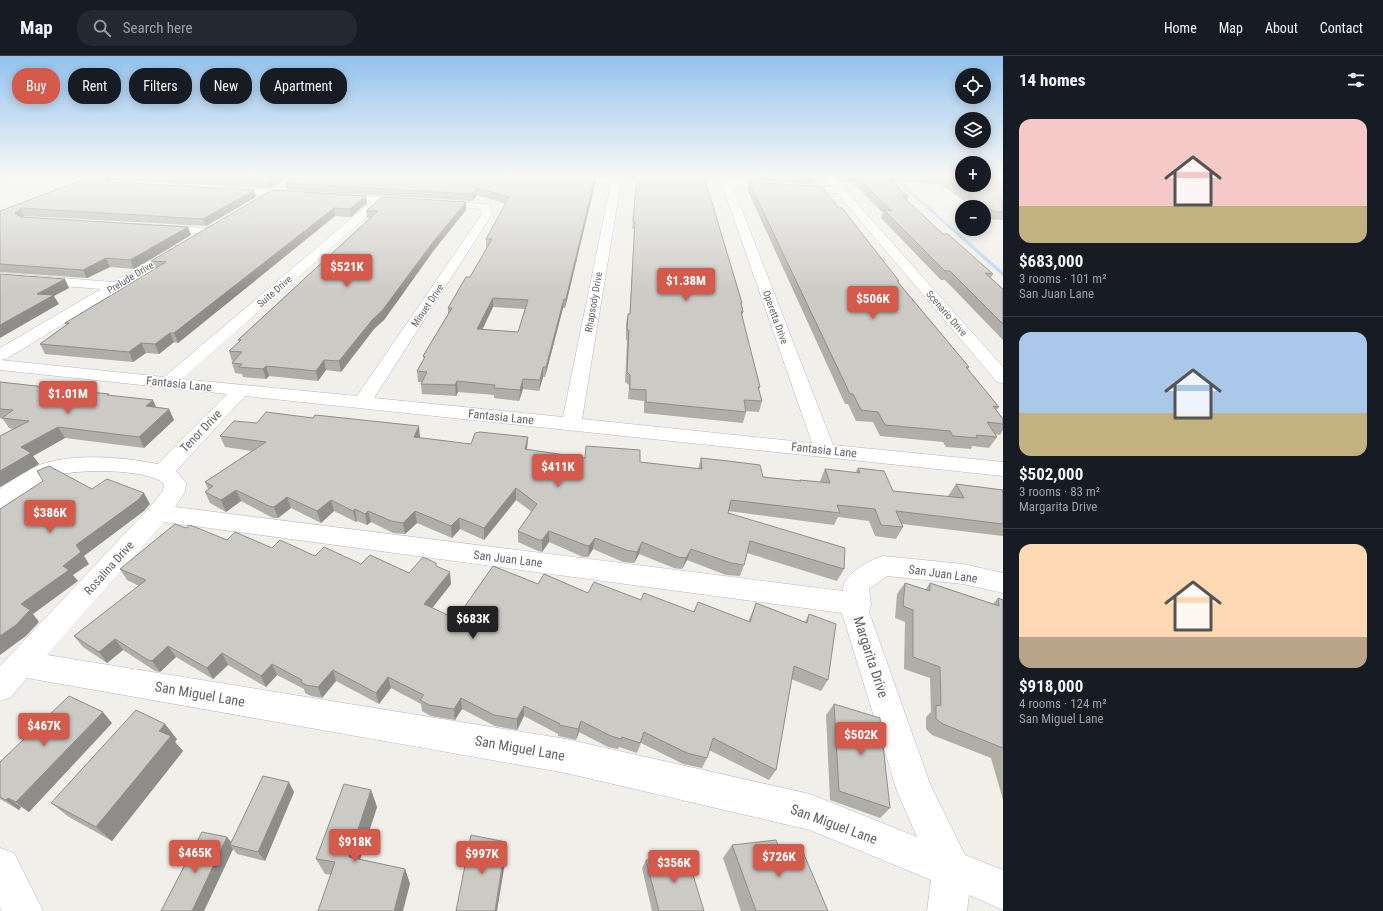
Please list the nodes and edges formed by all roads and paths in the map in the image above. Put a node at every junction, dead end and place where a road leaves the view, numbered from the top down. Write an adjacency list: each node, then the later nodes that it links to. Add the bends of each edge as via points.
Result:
1 (361, 216): 14 (street, Suite Drive)
2 (486, 216): 16 (street, Minuet Drive)
3 (609, 216): 17 (street, Rhapsody Drive)
4 (739, 216): 18 (street, Operetta Drive)
5 (862, 216): 13 (street, Scenario Drive)
6 (221, 224): 8 (street, Prelude Drive)
7 (152, 228): 8 (street)
8 (208, 232): 10 (street, Prelude Drive)
9 (0, 277): 10 (street)
10 (116, 286): 11 (street, Prelude Drive)
11 (0, 355)
12 (0, 365): 14 (street, Fantasia Lane)
13 (1003, 378)
14 (168, 382): 15 (street, Fantasia Lane)
15 (241, 390): 16 (street, Fantasia Lane); 20 (street, Tenor Drive)
16 (362, 402): 17 (street, Fantasia Lane)
17 (571, 424): 18 (street, Fantasia Lane)
18 (825, 450): 19 (street, Fantasia Lane)
19 (1003, 469)
20 (162, 472): 21 (street, via 127,466 83,464 57,467 22,483); 22 (street, Rosalina Drive, via 174,483 174,492)
21 (0, 501)
22 (158, 513): 25 (street, San Juan Lane); 26 (street, Rosalina Drive)
23 (883, 566): 24 (street, San Juan Lane, via 964,574); 25 (street, Margarita Drive, via 856,585)
24 (1003, 583)
25 (857, 604): 29 (street, Margarita Drive, via 855,612 915,792)
26 (22, 664): 27 (street, Rosalina Drive); 29 (street, San Miguel Lane, via 566,756 810,812)
27 (0, 687)
28 (0, 867): 31 (street)
29 (952, 870): 30 (street, San Miguel Lane); 32 (street)
30 (1003, 890)
31 (23, 911)
32 (947, 911)

